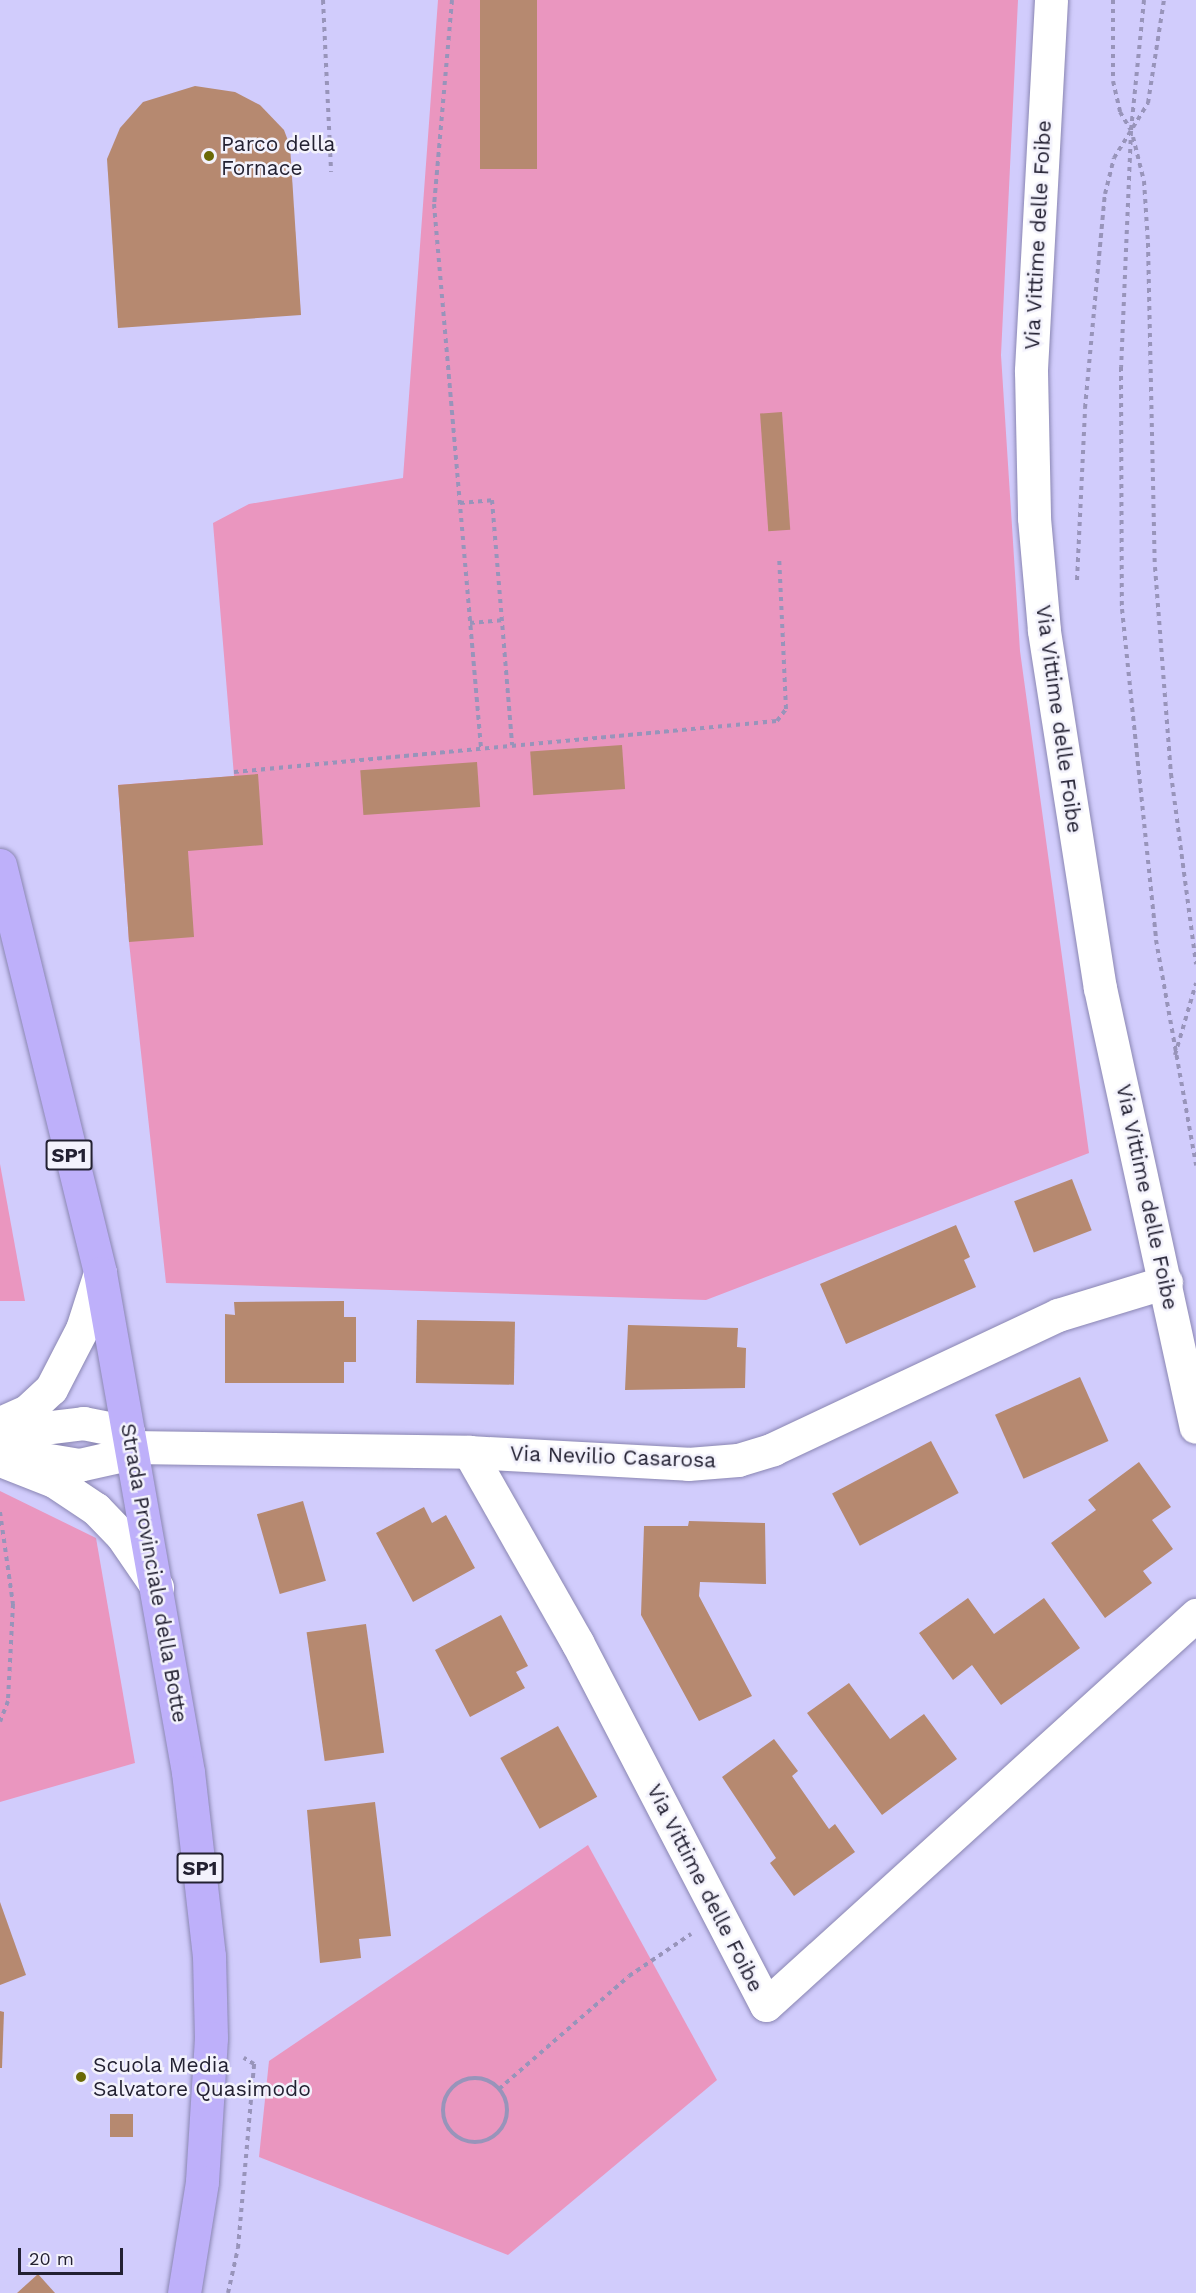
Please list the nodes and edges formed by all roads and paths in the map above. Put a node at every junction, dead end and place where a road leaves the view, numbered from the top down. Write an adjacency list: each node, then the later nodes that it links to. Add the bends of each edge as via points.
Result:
1 (323, 0): 8 (path)
2 (452, 0): 9 (path, via 434,204)
3 (1051, 0): 23 (street, Via Vittime delle Foibe, via 1031,382 1034,518 1044,631 1100,988)
4 (1113, 0): 7 (path, via 1113,81 1120,112)
5 (1144, 0): 7 (path)
6 (1164, 0): 7 (path, via 1148,103)
7 (1131, 131): 11 (path, via 1114,158 1095,274); 18 (path, via 1145,192 1155,567); 20 (path, via 1121,367 1122,609 1156,940)
8 (331, 172)
9 (460, 503): 12 (path, via 492,500); 13 (path)
10 (779, 557): 14 (path, via 786,709 777,721)
11 (1076, 584)
12 (502, 620): 13 (path); 14 (path)
13 (470, 624): 15 (path)
14 (512, 745): 15 (path)
15 (481, 748): 16 (path)
16 (234, 771)
17 (0, 865): 22 (main road, Strada Provinciale della Botte / SP1)
18 (1196, 964)
19 (1196, 983): 20 (path)
20 (1174, 1059): 21 (path)
21 (1196, 1165)
22 (100, 1273): 24 (street, via 82,1329 51,1389 27,1411); 27 (main road, Strada Provinciale della Botte / SP1)
23 (1166, 1282): 25 (street, Via Vittime delle Foibe); 29 (street, Via Nevilio Casarosa, via 1058,1315 773,1449 738,1460 688,1464)
24 (0, 1423)
25 (1196, 1427)
26 (0, 1433): 27 (street, Via Nevilio Casarosa, via 83,1422)
27 (130, 1444): 28 (street, Via Nevilio Casarosa, via 79,1465); 29 (street, Via Nevilio Casarosa); 32 (main road, Strada Provinciale della Botte / SP1)
28 (0, 1452)
29 (469, 1452): 35 (street, Via Vittime delle Foibe, via 577,1642)
30 (0, 1460): 32 (street, via 54,1481 96,1509 128,1544)
31 (0, 1512): 34 (path, via 13,1604 8,1701)
32 (159, 1592): 36 (main road, Strada Provinciale della Botte / SP1, via 200,1869)
33 (1196, 1615): 35 (street, Via Vittime delle Foibe, via 766,2005)
34 (0, 1722)
35 (720, 1916): 37 (path, via 629,1976)
36 (211, 2038): 38 (main road, Strada Provinciale della Botte / SP1, via 202,2182); 39 (path, via 254,2064 238,2248)
37 (499, 2089): 37 (path, via 507,2118 495,2135 466,2141 449,2128 443,2108 460,2082 481,2078)
38 (184, 2293)
39 (228, 2293)

